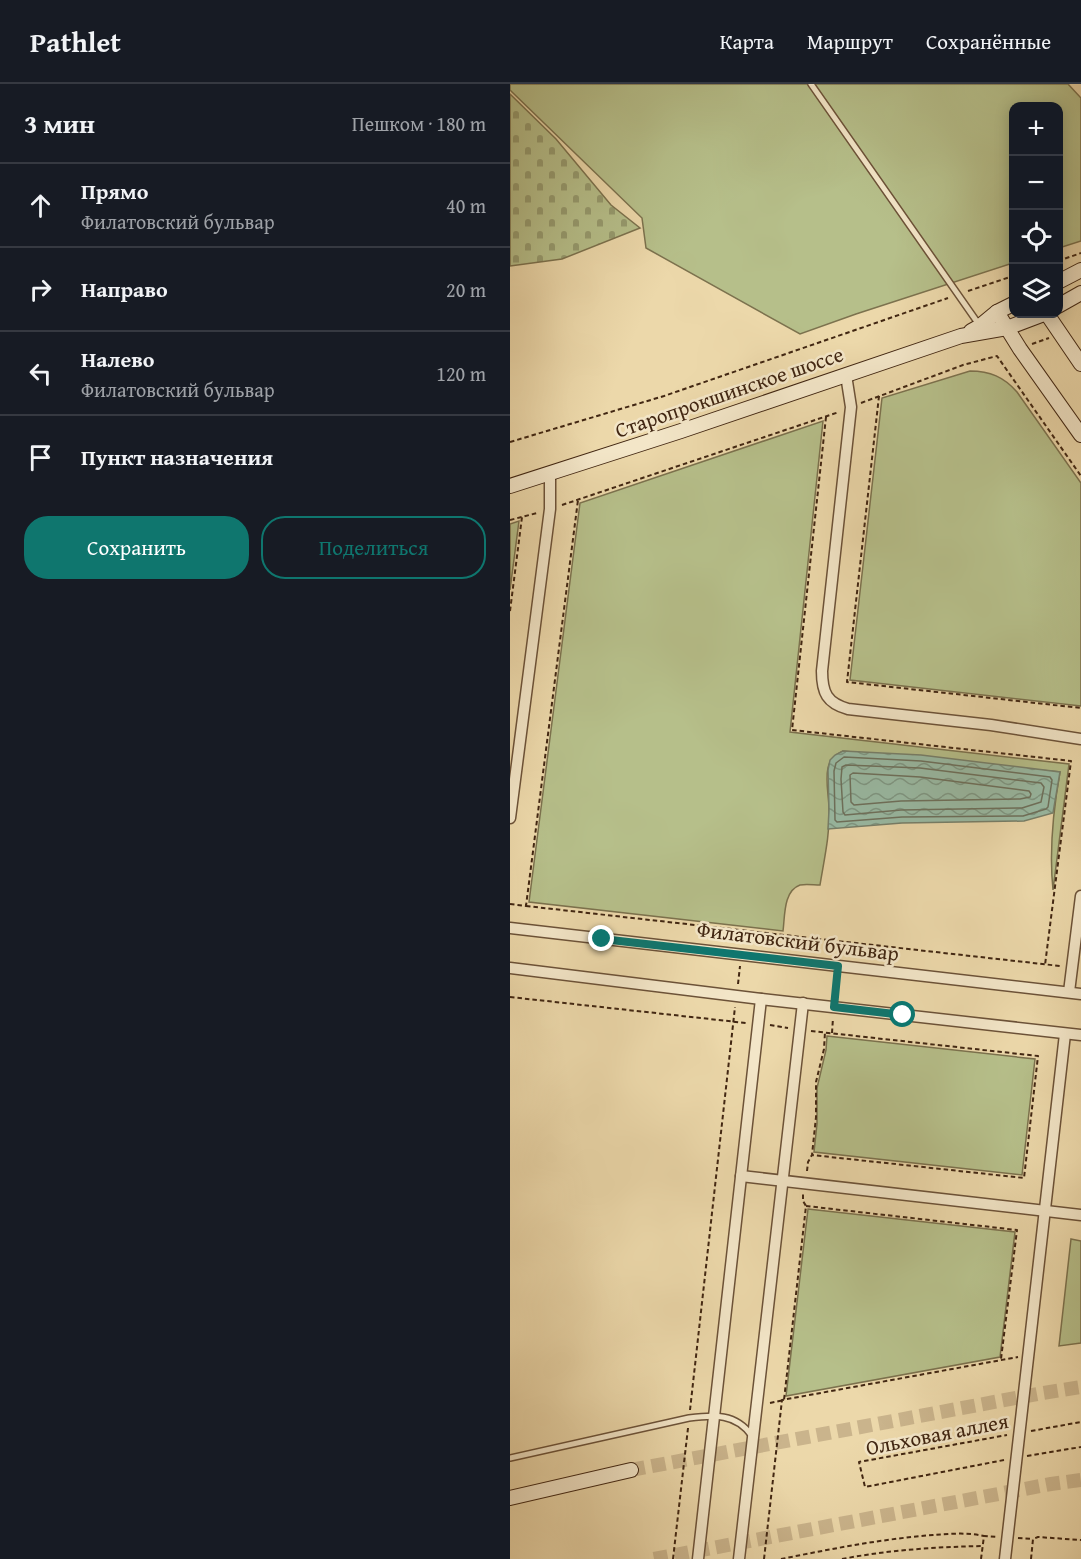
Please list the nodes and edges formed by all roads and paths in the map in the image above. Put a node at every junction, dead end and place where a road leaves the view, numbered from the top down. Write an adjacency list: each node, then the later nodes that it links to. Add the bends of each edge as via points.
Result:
1 (811, 84): 8 (lane)
2 (1081, 253): 3 (path)
3 (1063, 260)
4 (1081, 270): 6 (street)
5 (1009, 278): 8 (path)
6 (1063, 280)
7 (1081, 293): 9 (street)
8 (958, 294): 14 (lane); 24 (path, via 663,396)
9 (1063, 304)
10 (1009, 306): 11 (street, Старопрокшинское шоссе)
11 (997, 312): 14 (street, Старопрокшинское шоссе); 15 (street)
12 (1034, 318): 15 (street, Старопрокшинское шоссе)
13 (1048, 318): 19 (street)
14 (980, 326): 16 (street, Старопрокшинское шоссе)
15 (1007, 328): 16 (street, Старопрокшинское шоссе); 23 (street)
16 (961, 336): 20 (street, Старопрокшинское шоссе)
17 (1049, 338): 18 (path)
18 (1032, 344)
19 (1081, 364)
20 (846, 375): 22 (street); 25 (street, Старопрокшинское шоссе)
21 (879, 396): 22 (path); 26 (path, via 997,356); 33 (path, via 848,682)
22 (851, 407): 28 (path); 34 (street, via 822,671 827,697 848,710)
23 (1081, 435)
24 (510, 442)
25 (550, 473): 27 (street, Старопрокшинское шоссе); 29 (street)
26 (1081, 476)
27 (510, 486)
28 (578, 500): 29 (path); 38 (path)
29 (550, 509): 30 (path); 35 (street)
30 (522, 517): 31 (path); 32 (path)
31 (510, 520)
32 (510, 611)
33 (1081, 708)
34 (1081, 739)
35 (510, 818)
36 (1081, 896): 46 (street)
37 (510, 904): 38 (path)
38 (526, 906): 40 (path)
39 (510, 928): 42 (street, Филатовский бульвар)
40 (744, 931): 41 (path); 42 (path)
41 (841, 942): 43 (path); 44 (path)
42 (741, 955): 44 (street, Филатовский бульвар); 48 (path)
43 (1045, 965)
44 (838, 966): 46 (street, Филатовский бульвар); 52 (path)
45 (510, 968): 48 (street)
46 (1068, 992): 47 (street, Филатовский бульвар)
47 (1081, 994)
48 (736, 996): 50 (street); 53 (path)
49 (510, 997): 53 (path)
50 (761, 999): 51 (street); 54 (street)
51 (803, 1003): 52 (street); 55 (street)
52 (834, 1007): 57 (path); 58 (street)
53 (733, 1021): 54 (path); 72 (path)
54 (758, 1024): 55 (path); 61 (street)
55 (800, 1029): 56 (path); 62 (street)
56 (825, 1032): 57 (path); 60 (path, via 816,1082)
57 (832, 1033): 60 (path, via 1038,1056 1024,1178)
58 (1065, 1034): 59 (street); 65 (street)
59 (1081, 1035)
60 (812, 1155): 63 (path)
61 (741, 1176): 62 (street); 71 (street)
62 (783, 1181): 63 (street); 70 (street)
63 (805, 1184): 64 (path); 65 (street)
64 (806, 1206): 68 (path, via 1017,1230); 69 (path)
65 (1045, 1210): 66 (street); 67 (street)
66 (1081, 1215)
67 (1029, 1355): 68 (path); 74 (street)
68 (1001, 1360): 69 (path)
69 (782, 1400): 70 (path); 87 (path)
70 (757, 1405): 75 (street)
71 (714, 1415): 72 (lane); 75 (lane, via 738,1422); 85 (street)
72 (689, 1418): 78 (lane); 84 (path)
73 (1081, 1422): 74 (path, Ольховая аллея)
74 (1020, 1433): 77 (street); 77 (path, Ольховая аллея, via 859,1462 865,1487)
75 (753, 1437): 86 (street)
76 (1081, 1447): 77 (path, Ольховая аллея)
77 (1017, 1457): 90 (street)
78 (510, 1458)
79 (631, 1470): 80 (street)
80 (510, 1498)
81 (984, 1536): 88 (path, via 947,1534 888,1539)
82 (1081, 1540): 91 (path, via 1038,1537 1033,1539)
83 (982, 1546): 89 (path, via 933,1547)
84 (673, 1559)
85 (698, 1559)
86 (739, 1559)
87 (764, 1559)
88 (781, 1559)
89 (842, 1559)
90 (1005, 1559)
91 (1031, 1559)

